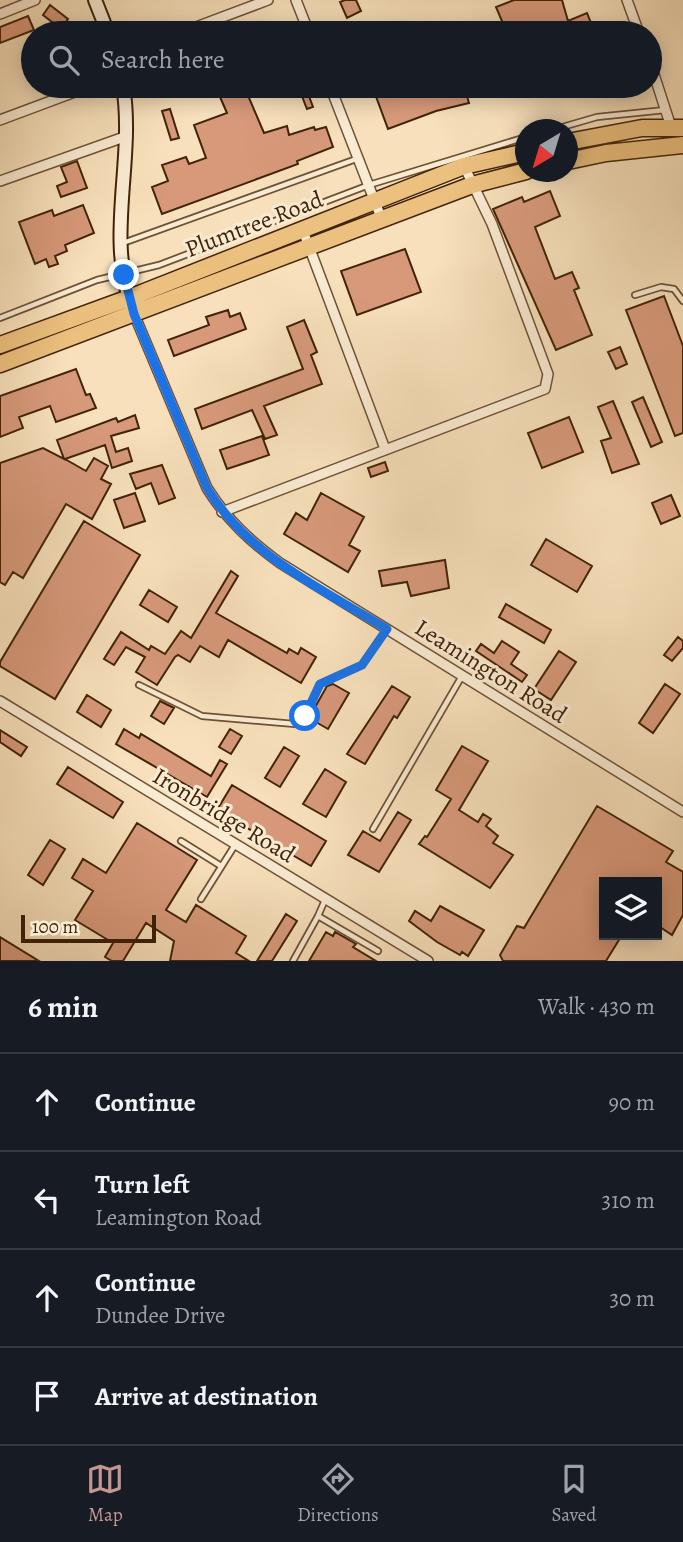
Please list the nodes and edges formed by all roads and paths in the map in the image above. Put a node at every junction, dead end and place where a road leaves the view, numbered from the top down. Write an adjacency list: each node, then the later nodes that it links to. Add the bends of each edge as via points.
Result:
1 (35, 0): 6 (street)
2 (95, 0): 7 (street)
3 (268, 0): 8 (street)
4 (296, 0): 9 (street)
5 (627, 0): 10 (street)
6 (0, 14)
7 (103, 21)
8 (212, 21)
9 (304, 21)
10 (635, 21)
11 (59, 98): 16 (street)
12 (124, 98): 19 (street)
13 (335, 98): 24 (street)
14 (662, 98): 15 (street)
15 (666, 110): 17 (lane); 18 (street)
16 (0, 120)
17 (578, 122)
18 (677, 128): 21 (highway, via 628,130); 22 (street)
19 (127, 136): 28 (street); 34 (street)
20 (515, 140): 29 (lane)
21 (578, 140)
22 (681, 149): 25 (highway)
23 (515, 154): 26 (highway, Plumtree Road)
24 (359, 157): 29 (street); 34 (lane)
25 (578, 159)
26 (464, 166): 30 (street); 31 (highway, Plumtree Road)
27 (515, 174): 30 (highway, Plumtree Road)
28 (0, 181)
29 (369, 185): 31 (street); 36 (lane)
30 (471, 185): 32 (highway, Plumtree Road); 43 (street, via 492,224 548,374 547,384 541,392)
31 (376, 203): 32 (street); 33 (highway, Plumtree Road)
32 (382, 220): 35 (highway, Plumtree Road)
33 (302, 228): 35 (street); 39 (highway, Plumtree Road)
34 (122, 244): 36 (street)
35 (310, 245): 39 (highway, Plumtree Road); 43 (street)
36 (124, 275): 39 (street); 40 (lane, via 97,280)
37 (635, 295): 38 (lane, via 661,287 674,289)
38 (683, 301)
39 (132, 306): 41 (highway, Plumtree Road); 42 (highway, Plumtree Road); 44 (street, Leamington Road, via 207,488)
40 (0, 318)
41 (0, 345)
42 (0, 364)
43 (385, 449): 44 (street)
44 (222, 512): 45 (street, Leamington Road, via 241,534 280,563)
45 (387, 629): 46 (street, Leamington Road); 47 (lane, via 362,665 320,684 305,716 295,724 202,716)
46 (462, 676): 49 (street, Leamington Road); 50 (lane)
47 (139, 685)
48 (0, 701): 52 (street, Ironbridge Road)
49 (683, 812)
50 (373, 830)
51 (181, 841): 53 (lane)
52 (235, 844): 53 (lane); 54 (street, Ironbridge Road)
53 (221, 866): 55 (lane)
54 (326, 899): 56 (lane); 59 (street, Ironbridge Road)
55 (201, 900)
56 (318, 916): 57 (lane); 58 (lane)
57 (379, 951)
58 (293, 961)
59 (428, 961)

